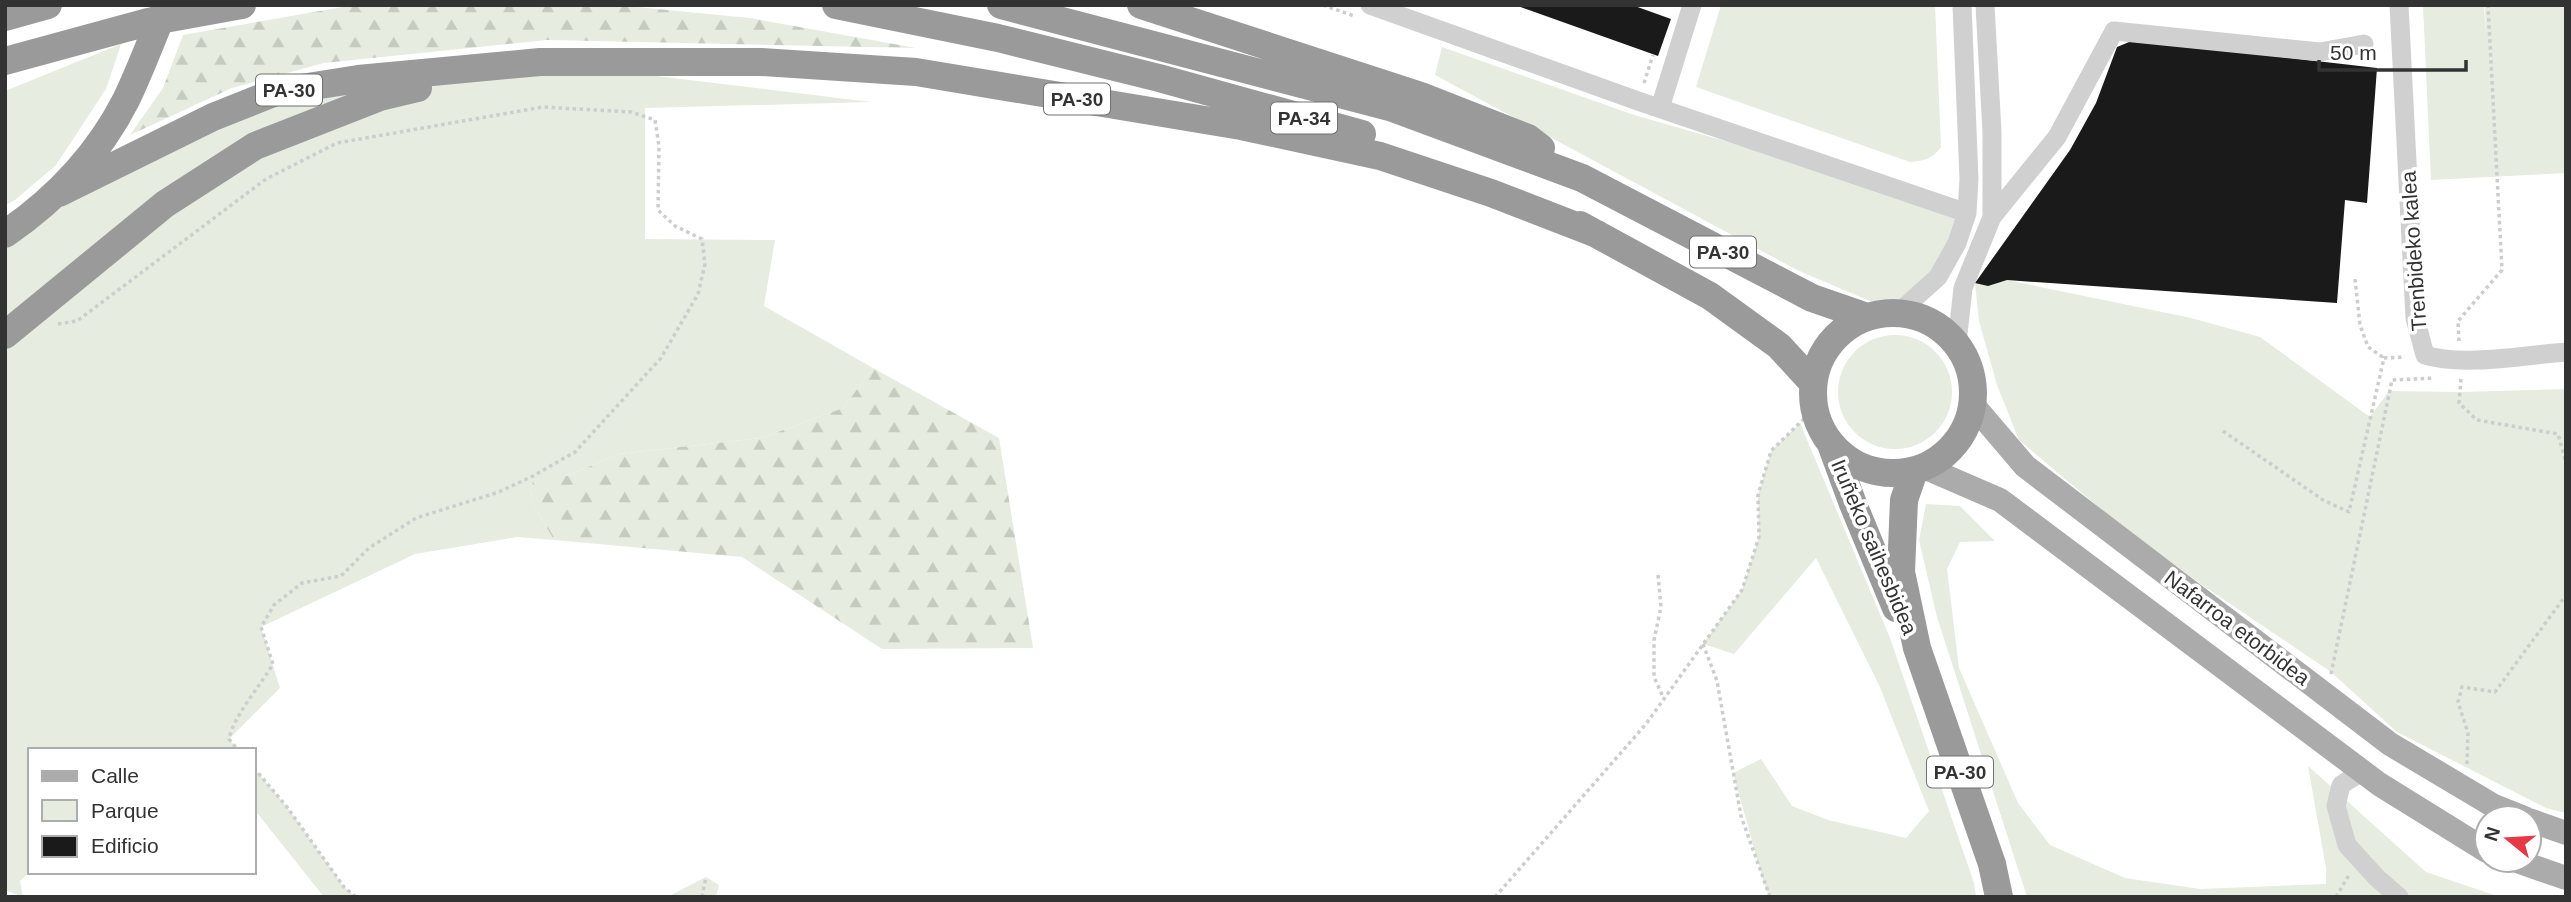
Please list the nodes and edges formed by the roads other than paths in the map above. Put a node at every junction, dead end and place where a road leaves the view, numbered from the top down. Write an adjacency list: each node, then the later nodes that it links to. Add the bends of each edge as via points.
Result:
1 (48, 5): 12 (highway)
2 (166, 5): 18 (highway, PA-30, via 126,100 88,160)
3 (242, 5): 14 (highway, via 148,22)
4 (836, 5): 22 (highway, PA-34, via 1038,48 1370,136 1494,178)
5 (1001, 5): 17 (highway, PA-34, via 1393,108)
6 (1141, 5): 17 (highway, PA-30, via 1480,119 1528,138)
7 (1370, 5): 16 (street)
8 (1692, 5): 16 (street)
9 (1962, 5): 19 (street)
10 (1985, 5): 20 (street)
11 (2399, 5): 27 (street, Trenbideko kalea, via 2415,318 2425,355 2460,360)
12 (5, 17)
13 (2364, 44): 20 (street, via 2320,52 2114,31 2057,136)
14 (5, 61)
15 (540, 62): 18 (highway, PA-30, via 358,79 276,92 213,117); 22 (highway, PA-30, via 761,62 916,72 1241,126 1380,156 1491,192); 25 (highway, via 380,97 255,146 166,204)
16 (1660, 108): 19 (street)
17 (1582, 178): 24 (highway, PA-30, via 1812,298)
18 (59, 192): 21 (highway, PA-30)
19 (1967, 213): 23 (street, via 1938,277)
20 (1992, 216): 26 (street, via 1963,288)
21 (5, 234)
22 (1597, 234): 28 (highway, PA-30, via 1710,296 1779,346)
23 (1898, 313): 24 (highway, PA-30); 26 (highway, PA-30, via 1920,317)
24 (1867, 317): 28 (highway, PA-30, via 1831,342 1819,361)
25 (5, 335)
26 (1957, 343): 29 (highway, PA-30, via 1974,383)
27 (2566, 352)
28 (1814, 396): 30 (highway, PA-30, via 1820,428)
29 (1973, 405): 31 (highway, PA-30, via 1965,431 1949,453); 34 (main road, Nafarroa etorbidea, via 2025,466 2390,744)
30 (1832, 447): 31 (highway, PA-30, via 1870,471 1889,475); 32 (highway, Iruñeko saihesbidea / PA-30, via 1899,615)
31 (1920, 469): 32 (highway, Iruñeko saihesbidea / PA-30, via 1904,500 1901,572); 33 (main road, Nafarroa etorbidea, via 2000,500)
32 (1917, 648): 40 (highway, Iruñeko saihesbidea / PA-30, via 1992,863)
33 (2363, 771): 37 (main road, Nafarroa etorbidea); 41 (street, via 2341,785 2336,806 2347,845)
34 (2489, 804)
35 (2543, 825): 36 (main road, Nafarroa etorbidea)
36 (2566, 833)
37 (2473, 842)
38 (2543, 870): 39 (main road)
39 (2566, 878)
40 (1999, 897)
41 (2399, 897)

